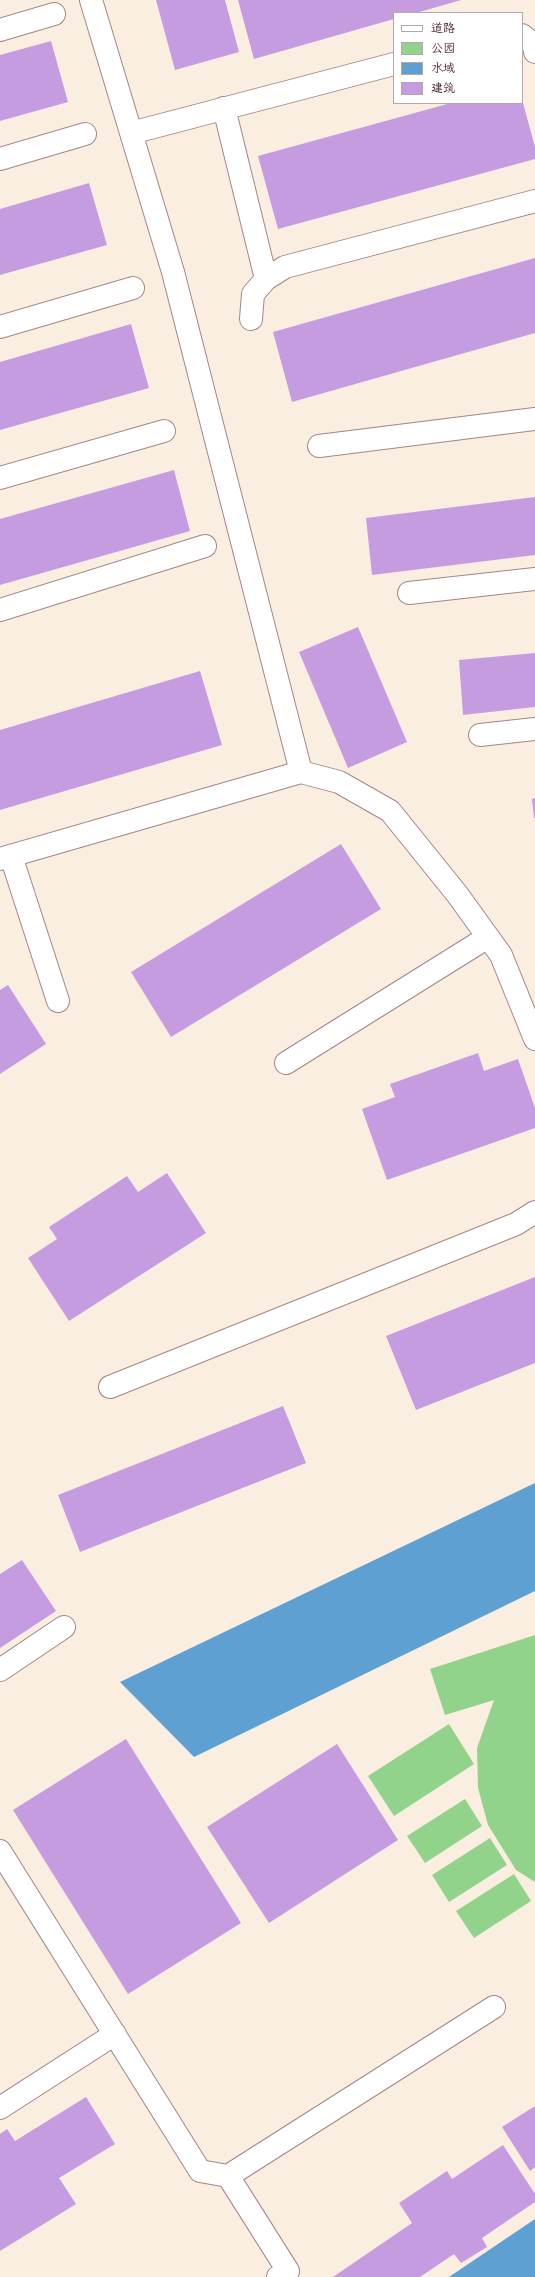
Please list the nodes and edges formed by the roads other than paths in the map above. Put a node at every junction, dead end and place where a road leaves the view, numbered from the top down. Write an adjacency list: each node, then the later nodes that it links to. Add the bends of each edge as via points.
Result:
1 (91, 0): 8 (lane)
2 (54, 14): 3 (lane)
3 (0, 30)
4 (523, 36): 5 (lane, via 534,45)
5 (535, 52)
6 (393, 64): 7 (lane)
7 (224, 108): 8 (lane); 12 (lane)
8 (131, 133): 26 (lane, via 173,272)
9 (85, 134): 10 (lane)
10 (0, 159)
11 (535, 201): 12 (lane, via 285,267)
12 (266, 279): 14 (lane, via 253,294)
13 (133, 288): 15 (lane)
14 (251, 319)
15 (0, 327)
16 (535, 419): 18 (lane)
17 (164, 431): 19 (lane)
18 (319, 446)
19 (0, 478)
20 (205, 546): 23 (lane)
21 (535, 579): 22 (lane)
22 (409, 593)
23 (0, 610)
24 (535, 729): 25 (lane)
25 (480, 735)
26 (301, 772): 27 (lane); 28 (lane, via 339,782 390,811)
27 (6, 857): 29 (lane)
28 (488, 937): 30 (lane, via 501,955); 31 (lane)
29 (58, 1001)
30 (535, 1039)
31 (286, 1063)
32 (535, 1212): 33 (lane, via 508,1227)
33 (110, 1387)
34 (64, 1627): 35 (lane)
35 (0, 1670)
36 (0, 1851): 38 (lane)
37 (494, 2007): 40 (lane)
38 (115, 2034): 39 (lane); 40 (lane, via 200,2171)
39 (0, 2108)
40 (228, 2176): 41 (lane, via 288,2271)
41 (278, 2277)

